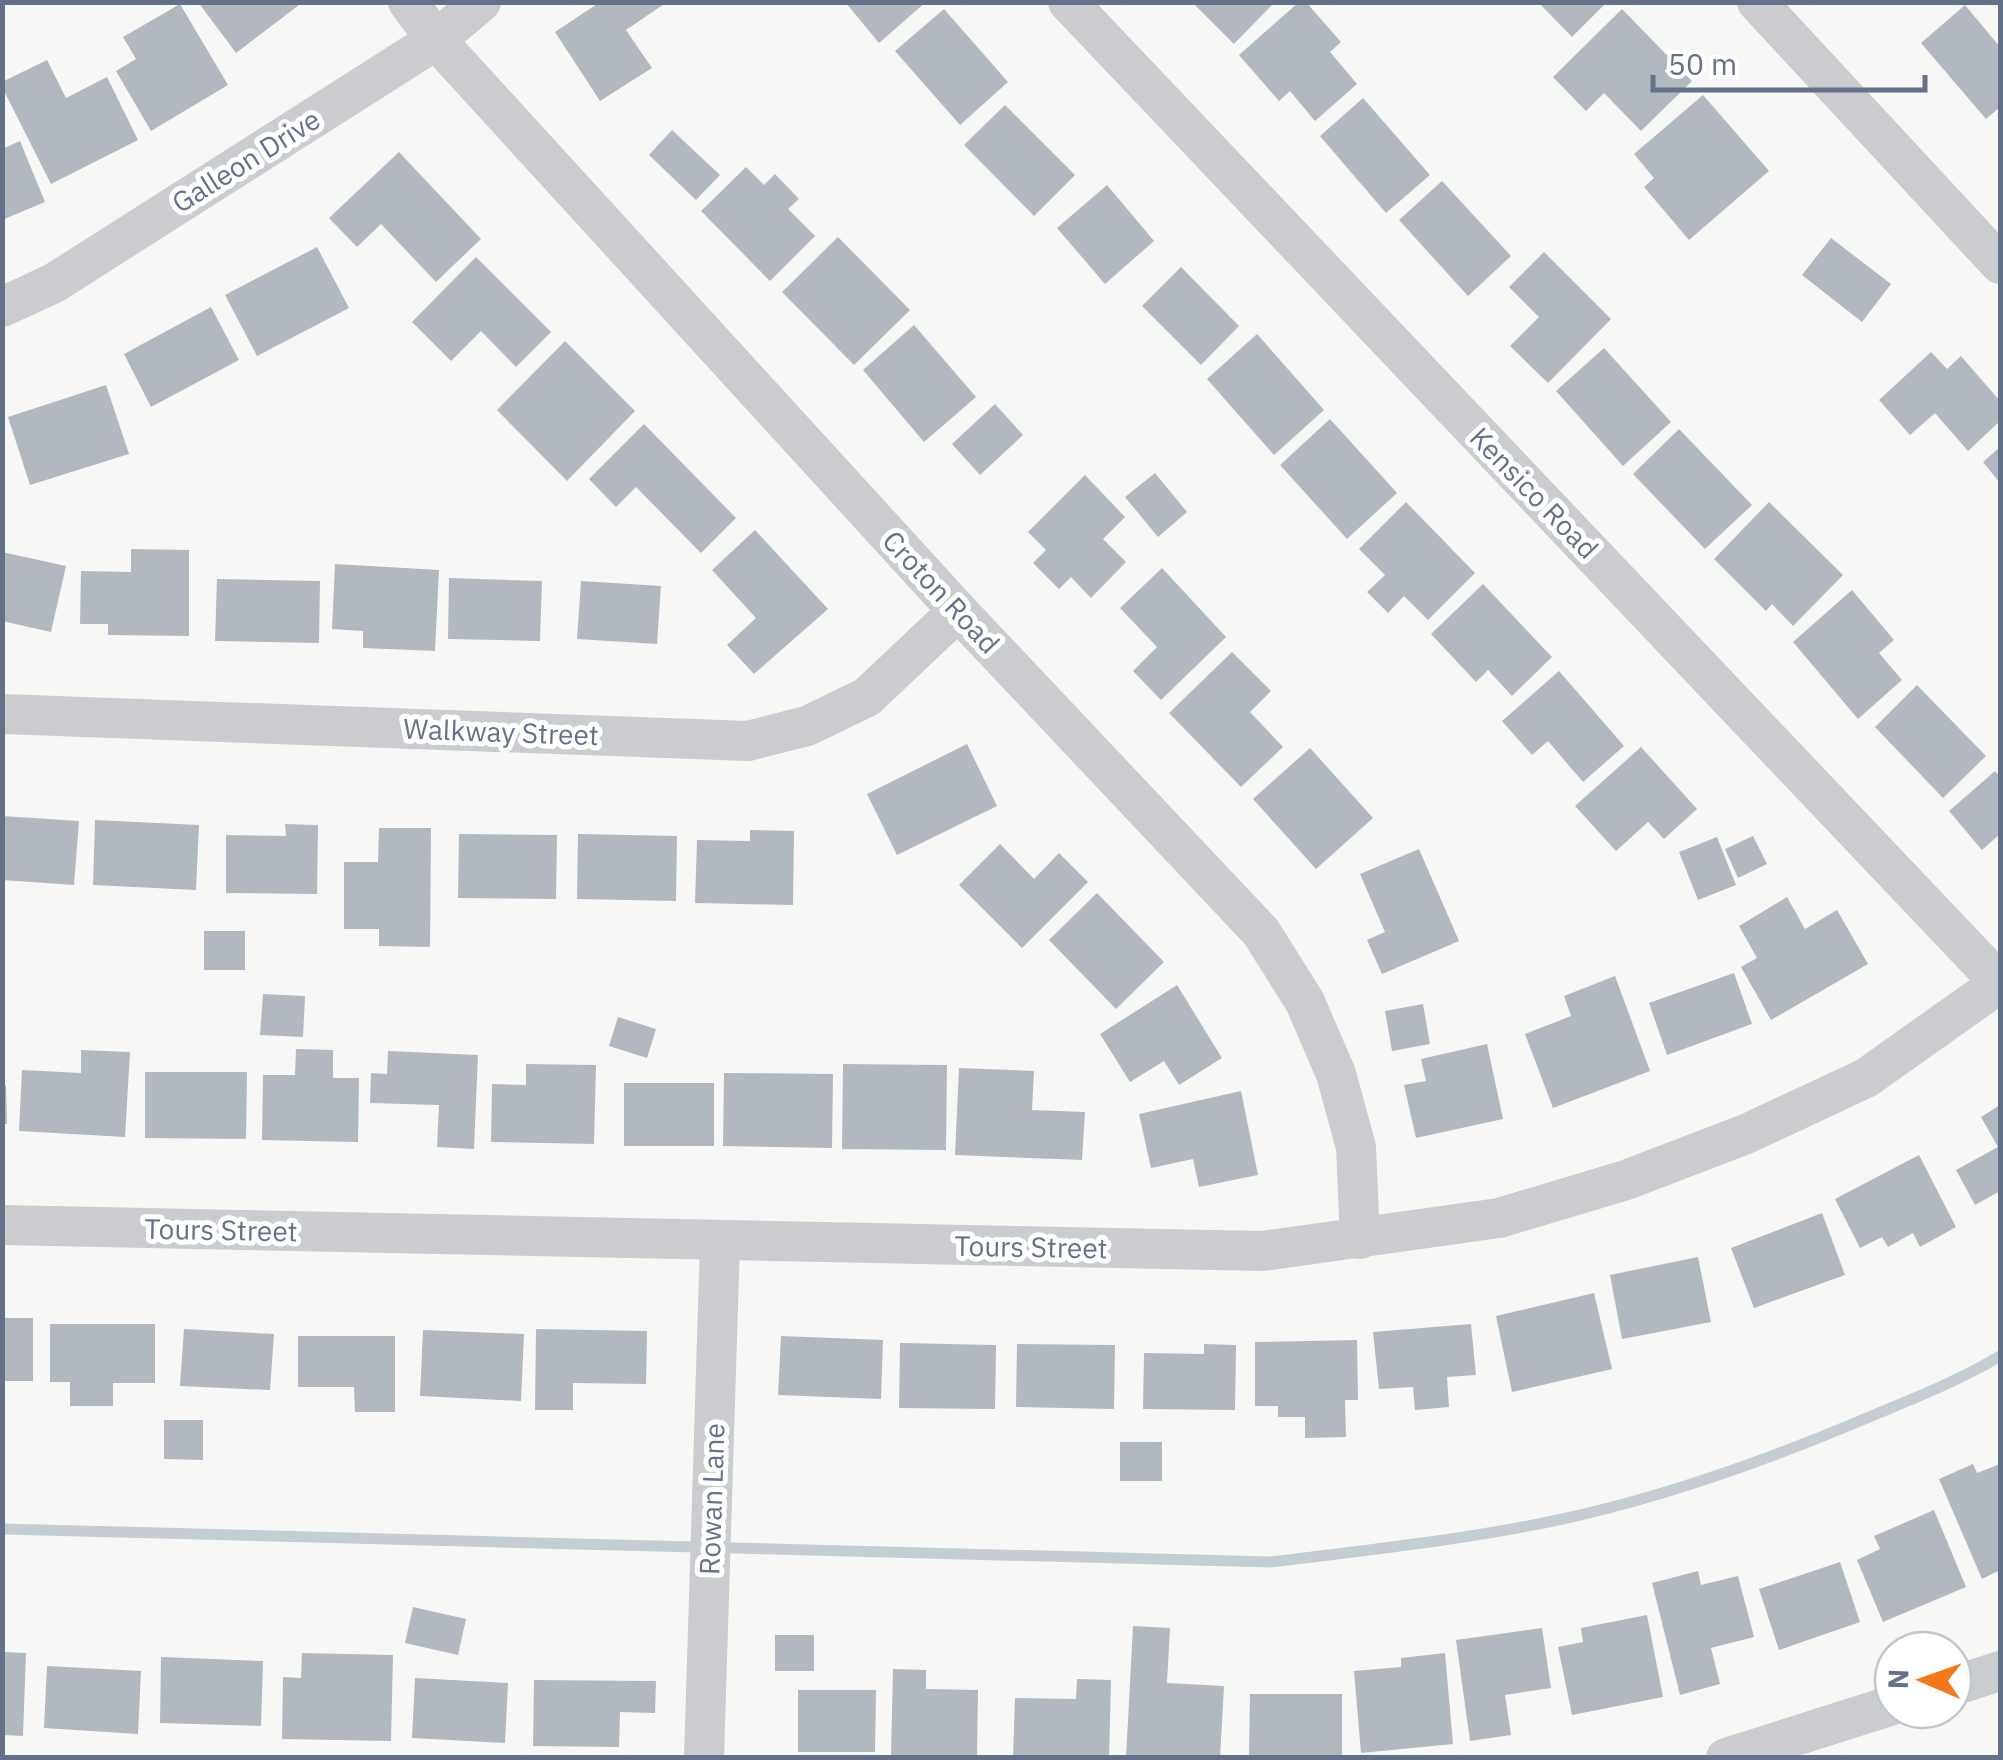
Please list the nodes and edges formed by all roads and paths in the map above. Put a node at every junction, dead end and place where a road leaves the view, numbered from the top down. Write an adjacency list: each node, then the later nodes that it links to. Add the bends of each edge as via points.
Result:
1 (408, 2): 5 (street, Croton Road)
2 (481, 2): 5 (street, Galleon Drive)
3 (1068, 2): 10 (street, Kensico Road)
4 (1757, 2): 6 (street)
5 (436, 40): 7 (street, Galleon Drive, via 54,283); 8 (street, Croton Road)
6 (2000, 264)
7 (2, 308)
8 (958, 611): 9 (street, Walkway Street, via 867,697 807,726 748,740); 12 (street, Croton Road, via 1260,932 1278,960 1336,1074 1356,1148)
9 (2, 714)
10 (2000, 983): 12 (street, Tours Street, via 1866,1078 1746,1134 1499,1218)
11 (2, 1225): 13 (street, Tours Street)
12 (1360, 1239): 13 (street, Tours Street, via 1263,1251)
13 (720, 1241): 17 (street, Rowan Lane)
14 (2000, 1670): 15 (street)
15 (1973, 1679)
16 (1873, 1710): 18 (street)
17 (704, 1758)
18 (1726, 1758)

